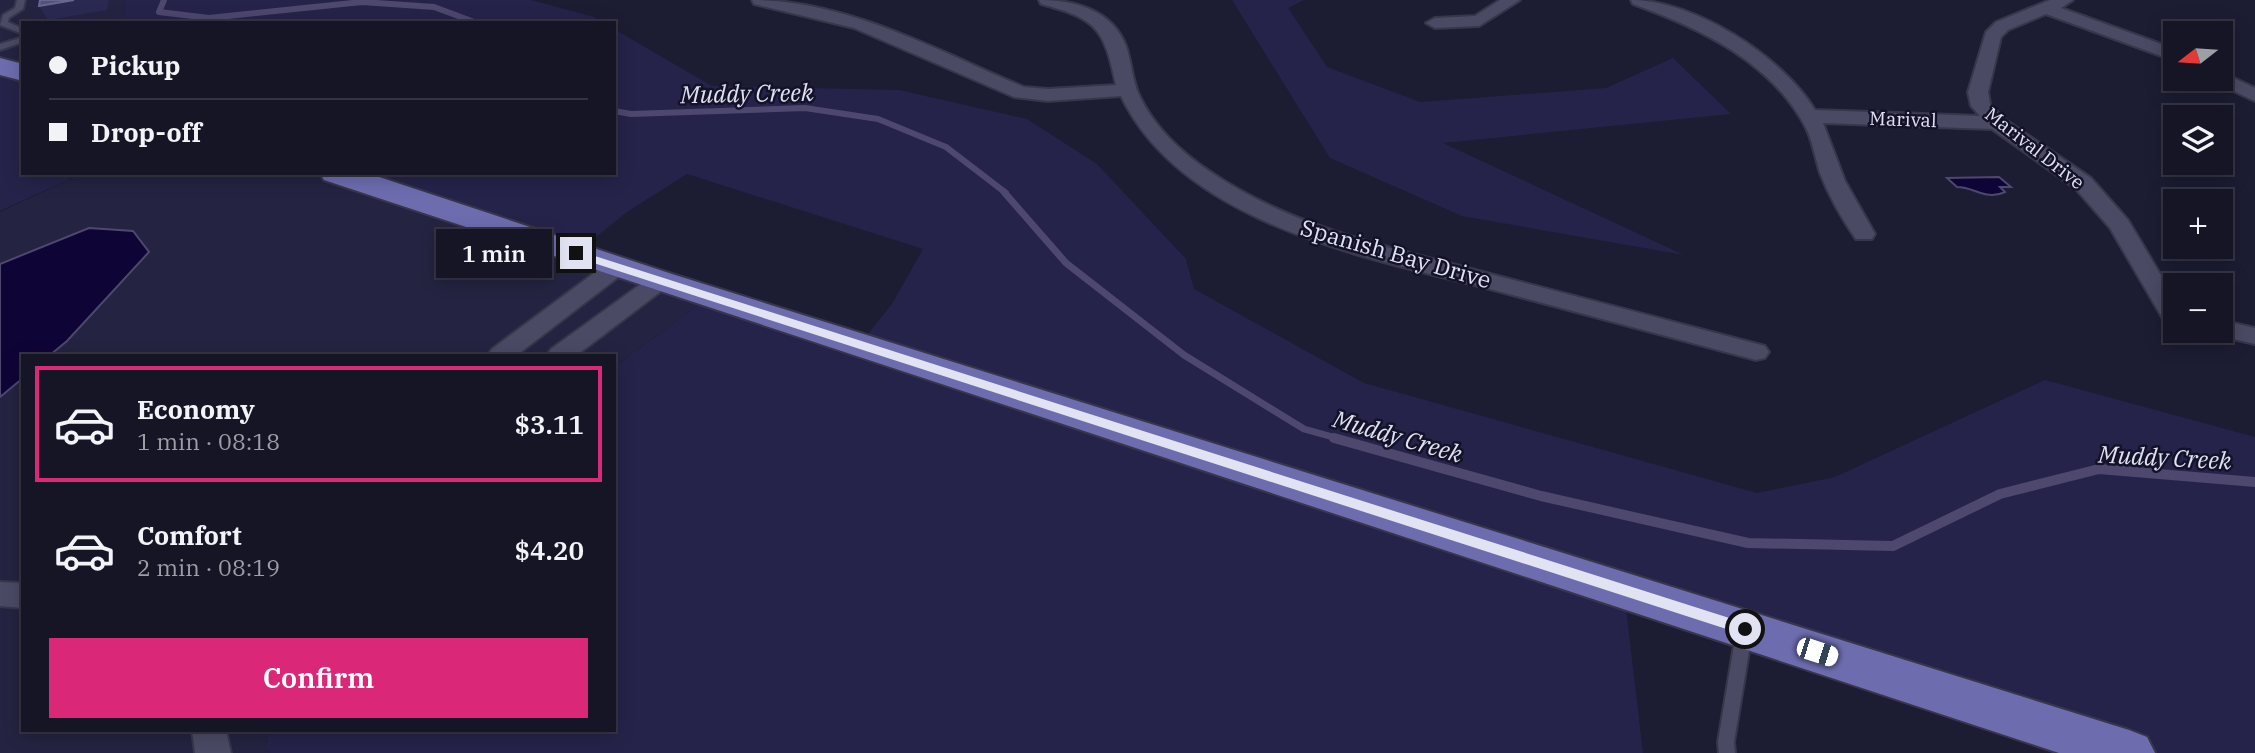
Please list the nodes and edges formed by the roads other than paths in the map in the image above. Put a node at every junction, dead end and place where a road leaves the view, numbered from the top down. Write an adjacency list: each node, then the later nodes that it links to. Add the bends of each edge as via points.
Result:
1 (21, 0): 8 (lane, via 19,9 3,23)
2 (761, 0): 15 (street, via 860,24 1021,93)
3 (1047, 0): 15 (street, Spanish Bay Drive, via 1091,16 1112,36)
4 (1512, 0): 7 (street, via 1479,21)
5 (1639, 0): 18 (street, via 1733,41 1777,75)
6 (2056, 4): 11 (street); 17 (street, Marival Drive, via 2002,26 1992,36 1978,92)
7 (1436, 23)
8 (21, 31)
9 (21, 40): 10 (lane)
10 (0, 47)
11 (2163, 50)
12 (0, 66): 13 (main road)
13 (21, 72)
14 (2233, 84): 16 (street)
15 (1128, 90): 27 (street, Spanish Bay Drive, via 1147,124 1170,150 1208,181 1287,221 1335,240)
16 (2255, 96)
17 (1981, 106): 18 (street, Marival); 19 (street, Marival Drive)
18 (1802, 107): 19 (street, Marival); 21 (street)
19 (1997, 122): 24 (street, Marival Drive, via 2083,183 2120,225)
20 (341, 175): 22 (main road)
21 (1864, 234)
22 (617, 267): 23 (main road); 28 (street)
23 (660, 281): 29 (street); 32 (main road)
24 (2163, 298)
25 (2233, 331): 26 (street)
26 (2255, 336)
27 (1756, 352)
28 (502, 354)
29 (561, 354)
30 (0, 594): 31 (street)
31 (21, 596)
32 (1745, 629): 35 (lane); 36 (main road)
33 (209, 732): 34 (street)
34 (214, 753)
35 (1727, 753)
36 (2129, 753)

